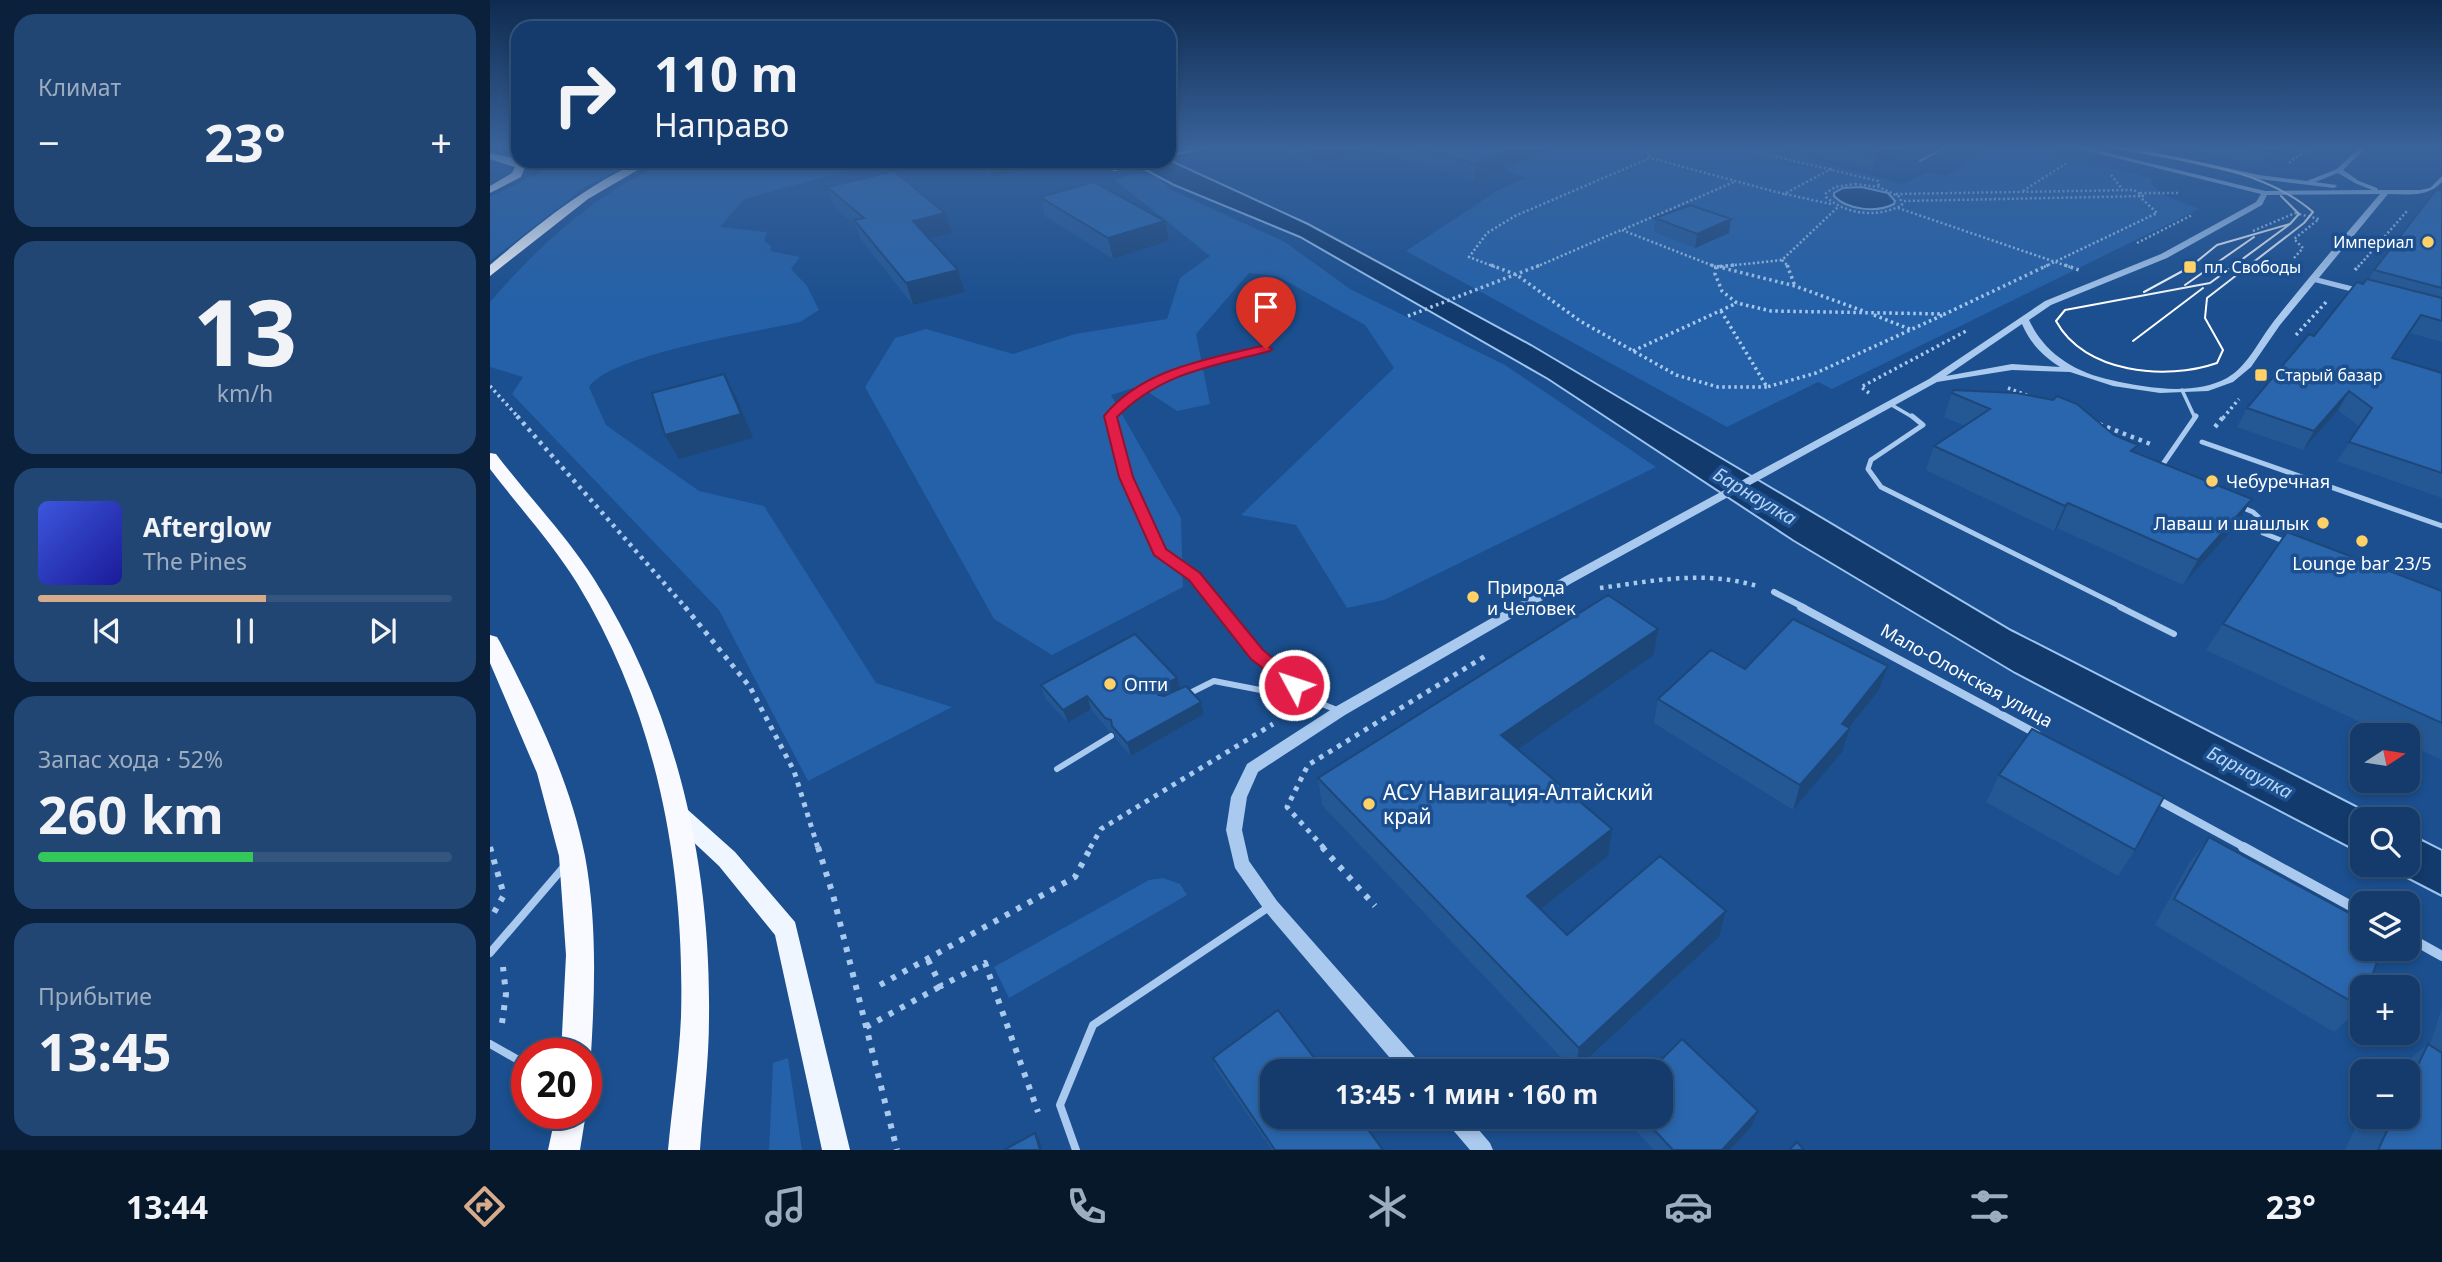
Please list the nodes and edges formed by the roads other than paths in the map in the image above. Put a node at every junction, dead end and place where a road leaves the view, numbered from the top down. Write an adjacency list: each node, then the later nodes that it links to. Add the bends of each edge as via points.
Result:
1 (578, 200): 4 (highway)
2 (2258, 200): 7 (street, via 2164,256 2070,293)
3 (2379, 200): 5 (street)
4 (490, 272)
5 (2313, 279): 6 (street); 11 (street, via 2242,372 2220,385)
6 (2366, 293)
7 (2025, 320): 9 (street, via 2031,338); 10 (street)
8 (1266, 349): 24 (lane, via 1181,370 1134,393 1110,416 1126,477 1159,551 1194,577 1257,654)
9 (2075, 371): 10 (street, via 2012,367); 11 (street, via 2143,388)
10 (1932, 381): 12 (street)
11 (2182, 390): 16 (lane, via 2196,417 2174,453 2160,466)
12 (1890, 404): 13 (street); 21 (lane, via 1923,425 1871,460 1868,469 1881,487)
13 (1823, 441): 25 (street)
14 (2202, 442): 18 (street)
15 (490, 458): 30 (highway, via 585,580 622,646 654,721)
16 (2166, 472)
17 (2230, 502): 19 (lane, via 2253,512 2269,526 2263,533)
18 (2442, 526)
19 (2289, 543)
20 (1774, 592): 27 (street, Мало-Олонская улица)
21 (2174, 634)
22 (490, 642): 31 (highway, via 528,720)
23 (1177, 699): 24 (lane, via 1214,681)
24 (1312, 700): 25 (lane)
25 (1340, 711): 33 (street, via 1252,768 1238,797 1234,831 1241,863)
26 (1111, 736): 28 (lane)
27 (2049, 741)
28 (1057, 769)
29 (2146, 793): 32 (street)
30 (680, 816): 44 (highway, via 693,908 695,1019); 45 (main road, via 727,859 786,930)
31 (572, 857): 35 (lane); 37 (highway, via 582,970)
32 (2350, 905)
33 (1271, 906): 40 (street); 46 (lane, via 1093,1025 1060,1105)
34 (2420, 944): 36 (street)
35 (490, 953)
36 (2442, 956)
37 (577, 1038)
38 (490, 1044): 39 (lane)
39 (511, 1056)
40 (1404, 1059)
41 (568, 1129): 43 (highway)
42 (1465, 1129): 47 (street)
43 (565, 1150)
44 (684, 1150)
45 (836, 1150)
46 (1076, 1150)
47 (1483, 1150)

